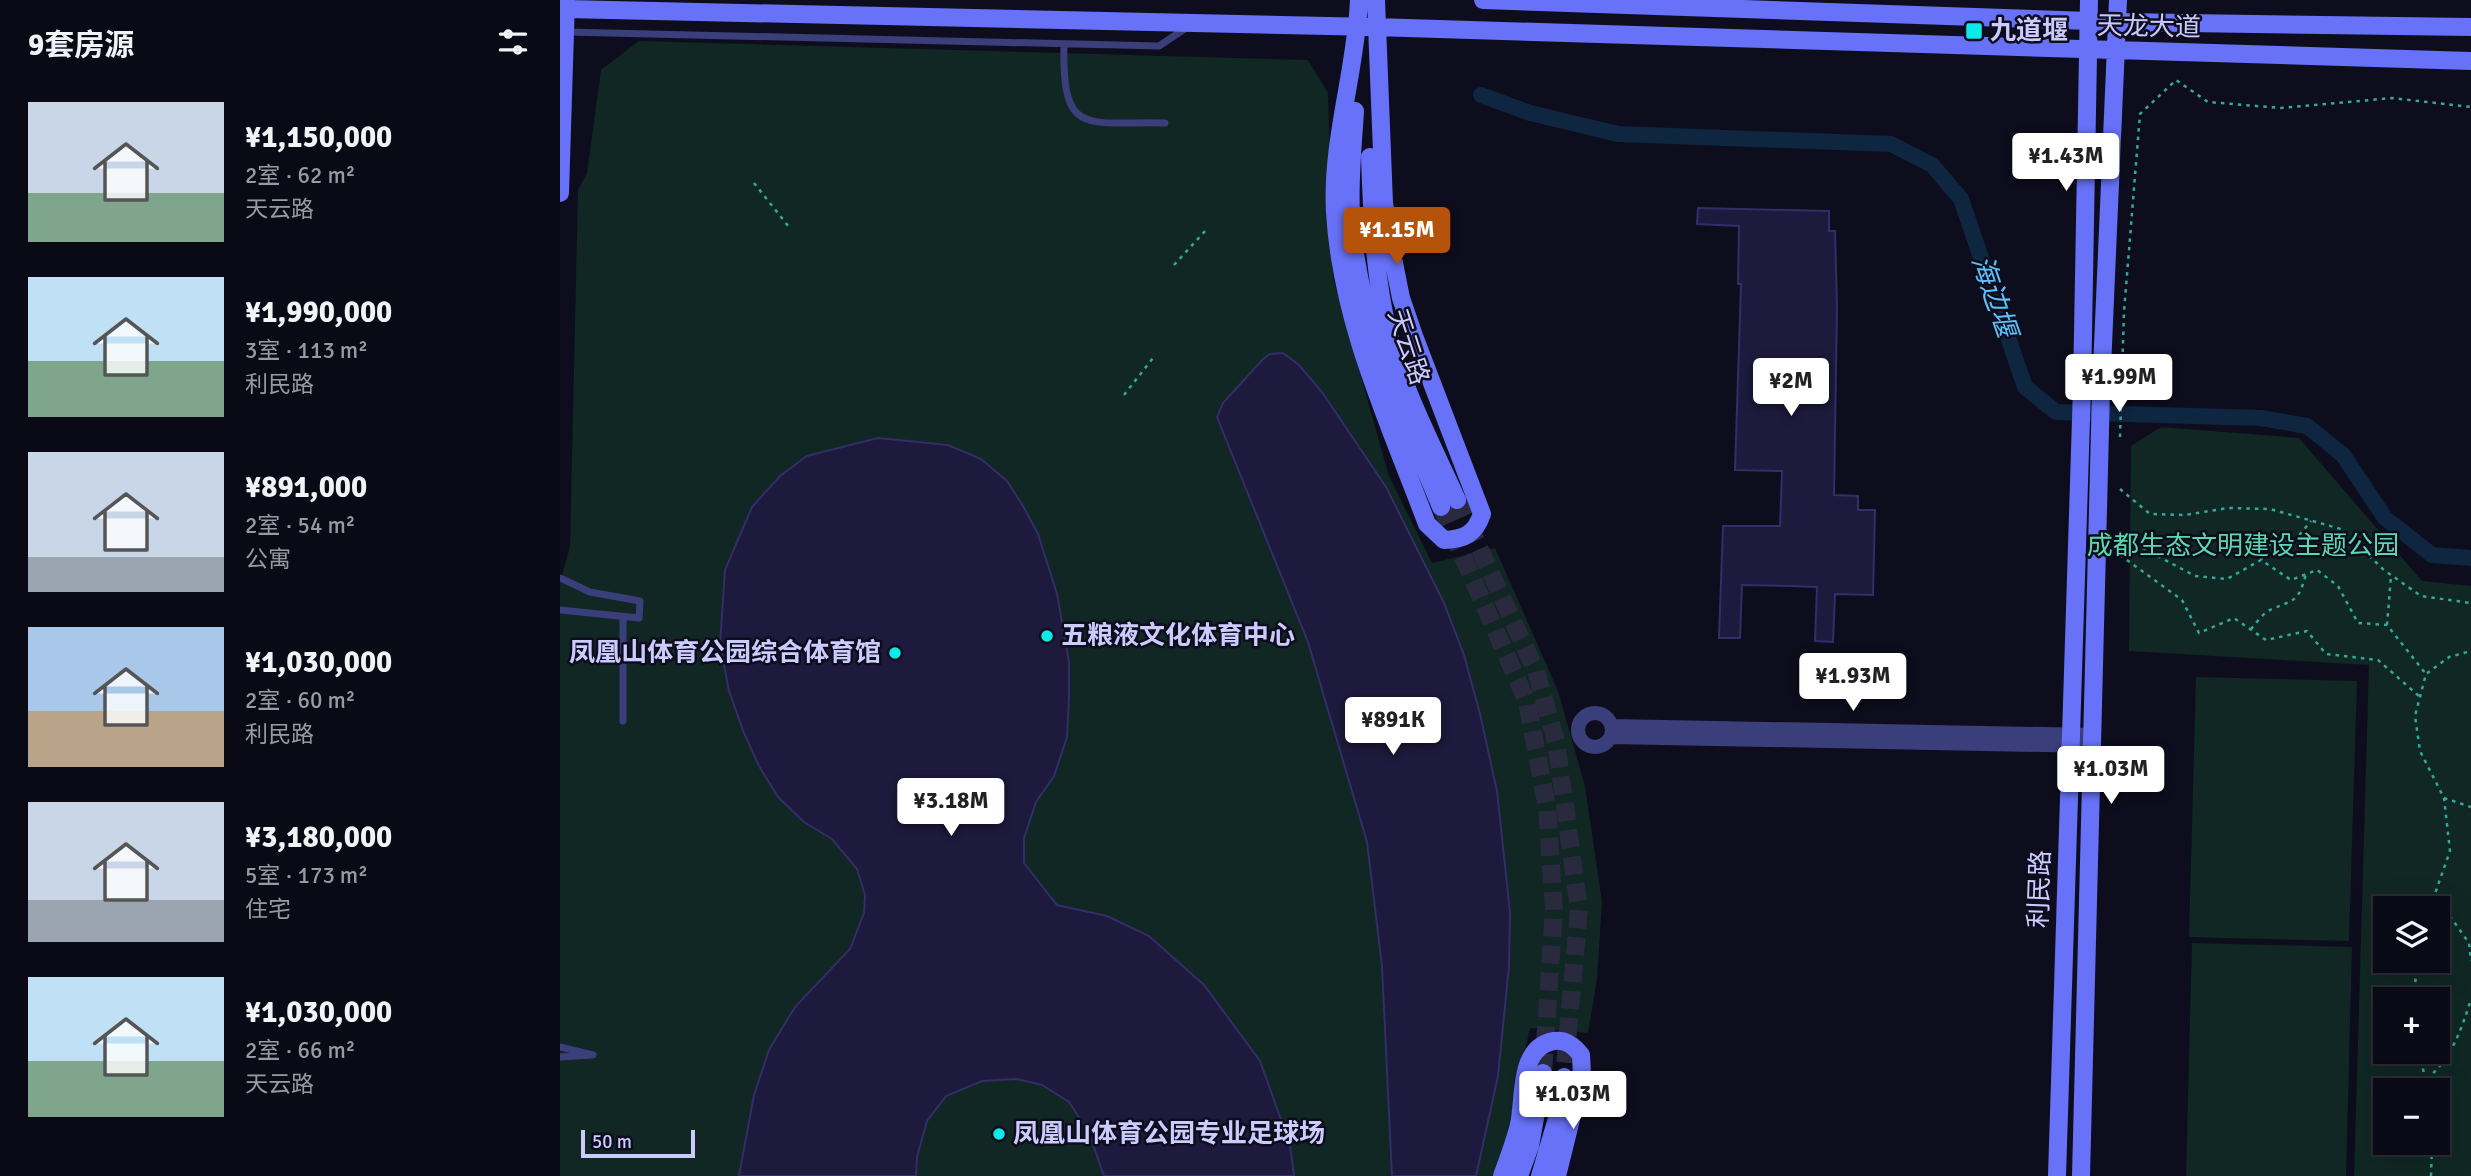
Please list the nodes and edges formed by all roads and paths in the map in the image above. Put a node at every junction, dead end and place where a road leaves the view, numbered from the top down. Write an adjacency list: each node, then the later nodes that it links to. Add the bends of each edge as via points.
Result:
1 (1359, 0): 10 (main road)
2 (1376, 0): 10 (main road)
3 (1483, 0): 7 (main road, 天龙大道)
4 (2089, 0): 7 (main road, 利民路)
5 (2118, 0): 8 (main road, 利民路)
6 (566, 5): 9 (main road, 天龙大道); 12 (main road)
7 (2088, 20): 8 (main road, 天龙大道); 14 (main road, 利民路)
8 (2118, 22): 11 (main road, 天龙大道); 15 (main road, 利民路)
9 (1193, 24): 10 (main road, 天龙大道); 13 (lane, via 1159,46)
10 (1366, 27): 10 (main road, via 1336,169 1335,211 1343,280 1364,358 1427,524 1444,540 1462,539 1476,529 1482,514 1401,298 1384,203); 14 (main road, 天龙大道); 28 (main road, 天云路, via 1351,212 1359,273 1380,360)
11 (2471, 27)
12 (566, 32): 13 (lane); 20 (main road)
13 (1064, 44): 18 (lane, via 1063,82 1067,103 1075,114 1087,121)
14 (2088, 51): 15 (main road, 天龙大道); 46 (main road, 利民路)
15 (2118, 52): 16 (main road, 天龙大道); 47 (main road, 利民路, via 2101,391)
16 (2471, 61)
17 (2471, 107): 26 (path, via 2392,98 2281,108 2208,102 2176,80 2140,114)
18 (1165, 123)
19 (754, 183): 21 (path)
20 (560, 193)
21 (789, 227)
22 (1206, 230): 23 (path)
23 (1174, 265)
24 (1153, 358): 25 (path)
25 (1125, 395)
26 (2120, 437)
27 (2120, 489): 29 (path, via 2150,514 2270,509)
28 (1449, 504)
29 (2312, 521): 32 (path, via 2296,539 2267,545); 34 (path, via 2341,529)
30 (2120, 536): 32 (path, via 2195,576 2227,579)
31 (2120, 555): 40 (path, via 2182,600 2199,632 2234,618)
32 (2261, 561): 33 (path, via 2291,580)
33 (2306, 575): 39 (path, via 2317,570 2338,586 2358,623); 40 (path, via 2301,593 2291,604 2269,609)
34 (2391, 575): 36 (path, via 2421,596); 39 (path)
35 (560, 578): 38 (lane, via 590,592 640,601 639,618)
36 (2471, 603)
37 (560, 610): 38 (lane)
38 (623, 617): 44 (lane)
39 (2387, 625): 42 (path)
40 (2250, 629): 43 (path, via 2266,640 2306,631 2326,654 2378,660)
41 (2471, 651): 42 (path, via 2449,657)
42 (2426, 674): 43 (path)
43 (2420, 697): 48 (path, via 2415,716 2420,751)
44 (623, 720)
45 (1611, 731): 46 (street)
46 (2071, 740): 47 (street); 63 (main road, 利民路)
47 (2093, 741): 64 (main road, 利民路)
48 (2444, 798): 49 (path); 50 (path, via 2450,851)
49 (2471, 807)
50 (2434, 895): 51 (path, via 2469,943)
51 (2471, 961)
52 (2471, 999): 57 (path, via 2458,1040 2443,1066)
53 (560, 1046): 54 (lane, via 593,1055)
54 (560, 1057)
55 (1544, 1073): 60 (main road)
56 (1564, 1077): 61 (main road)
57 (2428, 1078)
58 (2432, 1155): 65 (path)
59 (1502, 1176): 62 (main road, via 1519,1125 1529,1059 1536,1048 1560,1041 1581,1055 1581,1075)
60 (1520, 1176)
61 (1540, 1176)
62 (1557, 1176)
63 (2057, 1176)
64 (2081, 1176)
65 (2431, 1176)

